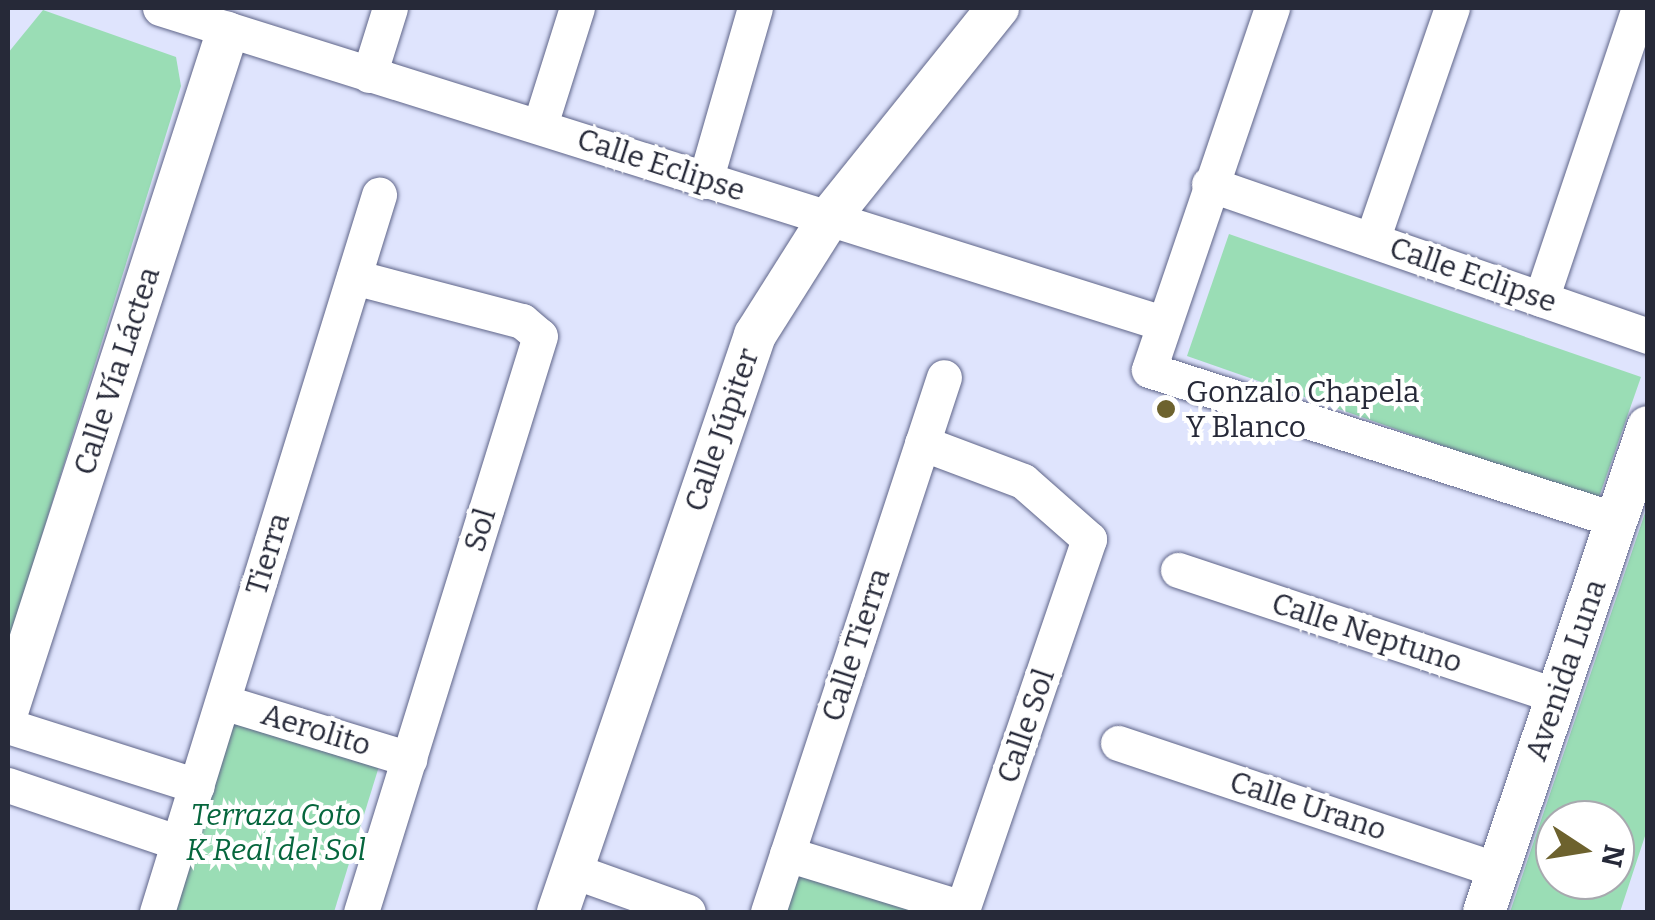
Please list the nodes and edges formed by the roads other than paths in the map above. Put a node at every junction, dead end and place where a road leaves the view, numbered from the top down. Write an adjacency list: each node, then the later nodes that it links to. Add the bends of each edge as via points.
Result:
1 (160, 8): 9 (street, Calle Eclipse)
2 (390, 8): 10 (street)
3 (578, 8): 11 (street)
4 (755, 8): 12 (street)
5 (998, 8): 15 (street, Calle Júpiter)
6 (1272, 8): 13 (street)
7 (1452, 8): 16 (street)
8 (1639, 8): 18 (street)
9 (213, 20): 10 (street, Calle Eclipse); 28 (street, Calle Vía Láctea)
10 (369, 75): 11 (street, Calle Eclipse)
11 (540, 126): 12 (street, Calle Eclipse)
12 (705, 182): 15 (street, Calle Eclipse)
13 (1209, 184): 16 (street, Calle Eclipse); 19 (street)
14 (379, 195): 17 (street, Tierra)
15 (829, 218): 19 (street, Calle Eclipse); 36 (street, Calle Júpiter, via 755,335)
16 (1372, 240): 18 (street, Calle Eclipse)
17 (354, 276): 27 (street, Tierra); 31 (street, Sol, via 522,321 540,336)
18 (1541, 298): 20 (street, Calle Eclipse)
19 (1162, 323): 24 (street, via 1149,363 1154,376)
20 (1648, 336)
21 (944, 377): 23 (street, Calle Tierra)
22 (1648, 427): 24 (street, Avenida Luna)
23 (922, 442): 35 (street, Calle Tierra); 38 (street, Calle Sol, via 1023,481 1089,539)
24 (1616, 520): 26 (street, Avenida Luna)
25 (1178, 570): 26 (street, Calle Neptuno)
26 (1557, 696): 37 (street, Avenida Luna)
27 (222, 702): 31 (street, Aerolito); 33 (street, Tierra)
28 (8, 709)
29 (8, 726): 33 (street)
30 (1118, 743): 37 (street, Calle Urano)
31 (408, 759): 40 (street, Sol)
32 (8, 786): 34 (street)
33 (197, 786): 34 (street, Tierra)
34 (179, 843): 39 (street, Tierra)
35 (788, 854): 38 (street); 43 (street, Calle Tierra)
36 (571, 870): 41 (street, Calle Júpiter); 42 (street)
37 (1498, 870): 44 (street, Avenida Luna)
38 (962, 910)
39 (158, 912)
40 (361, 912)
41 (558, 912)
42 (688, 912)
43 (768, 912)
44 (1484, 912)

